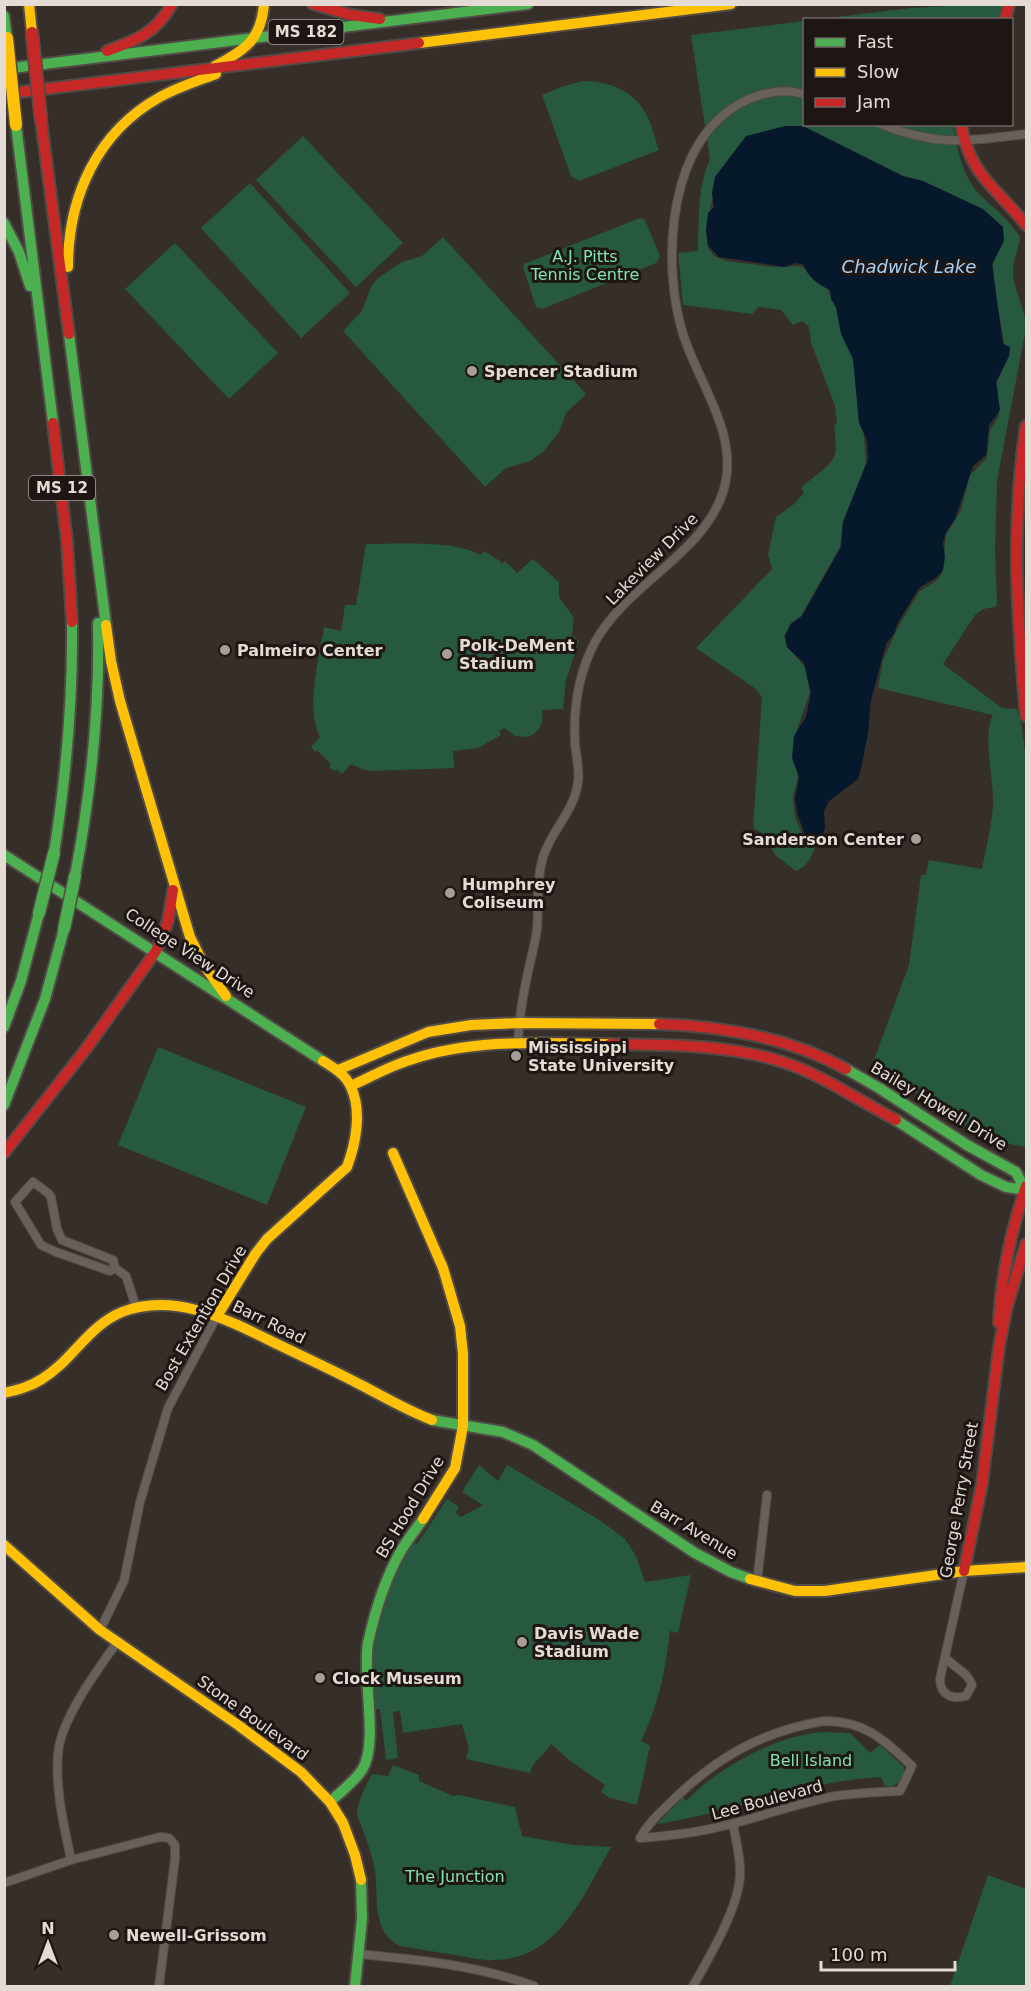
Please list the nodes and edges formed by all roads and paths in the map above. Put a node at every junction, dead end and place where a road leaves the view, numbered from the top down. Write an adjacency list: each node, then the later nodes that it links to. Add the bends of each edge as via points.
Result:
1 (29, 4): 22 (street, MS 12, bridge)
2 (172, 4): 10 (street, via 144,37)
3 (264, 4): 9 (street)
4 (313, 4): 8 (street, via 351,15)
5 (528, 4): 8 (street, MS 182)
6 (731, 4): 11 (street, MS 182)
7 (4, 16): 23 (street, MS 12, bridge)
8 (396, 21): 9 (street, MS 182)
9 (254, 38): 10 (street, MS 182); 13 (street, via 242,52)
10 (84, 59): 12 (street, MS 182)
11 (237, 67): 13 (street, MS 182); 22 (street, via 152,102 119,129 91,167 70,224)
12 (4, 69)
13 (206, 70): 14 (street, MS 182)
14 (4, 94)
15 (803, 94): 33 (street, Lakeview Drive, via 770,93 740,103 710,127 682,183 673,228 674,286 684,336 722,428 727,462 723,491 701,531 603,628 582,671 574,717 578,782 574,798 543,858 536,936)
16 (886, 126): 19 (street, via 919,138)
17 (961, 126): 19 (street)
18 (1026, 134): 19 (street)
19 (964, 142): 21 (street, via 981,178)
20 (4, 223): 23 (street, via 29,284)
21 (1026, 225)
22 (70, 335): 25 (street, MS 12)
23 (49, 393): 30 (street, MS 12, bridge, via 62,484 72,632 65,777 54,853)
24 (1026, 426): 26 (street, via 1015,571)
25 (98, 570): 28 (street, via 120,701); 38 (street, MS 12, bridge, via 97,718 87,812 64,929 45,999)
26 (1026, 716)
27 (4, 855): 29 (street, College View Drive)
28 (173, 883): 29 (street, via 168,921); 31 (street, via 190,936)
29 (156, 951): 31 (street, College View Drive); 39 (street)
30 (21, 981): 32 (street); 34 (street, MS 12)
31 (226, 996): 36 (street, College View Drive)
32 (4, 1007)
33 (519, 1023): 35 (street, Lakeview Drive); 36 (street, Bailey Howell Drive, via 429,1032); 41 (street, Bailey Howell Drive, via 683,1025 733,1030 781,1041 831,1061 879,1088 1016,1172)
34 (4, 1027)
35 (518, 1043): 37 (street, via 441,1051 408,1060); 41 (street, via 717,1047 774,1059 852,1095 981,1175 1006,1187)
36 (338, 1070): 37 (street, College View Drive)
37 (351, 1086): 47 (street, Bost Extention Drive, via 356,1131 346,1167 267,1239)
38 (4, 1105)
39 (4, 1153)
40 (393, 1153): 50 (street, via 443,1268 460,1326 464,1354)
41 (1026, 1189): 48 (street, George Perry Street, via 1004,1268)
42 (62, 1240): 44 (street); 44 (street, via 51,1197 33,1182 15,1202 37,1240); 45 (street, via 113,1260)
43 (1026, 1244): 48 (street, George Perry Street)
44 (56, 1252): 45 (street, via 110,1271)
45 (115, 1268): 46 (street, via 126,1276)
46 (136, 1307): 47 (street, Barr Road, via 178,1305); 49 (street, Barr Road, via 99,1324 48,1377)
47 (217, 1316): 50 (street, Barr Road, via 412,1413); 56 (street, Bost Extention Drive, via 168,1408 140,1502 124,1581)
48 (999, 1347): 54 (street, George Perry Street, via 982,1484)
49 (4, 1394)
50 (463, 1426): 55 (street, Barr Avenue, via 503,1432 533,1445 695,1553); 59 (street, BS Hood Drive, via 455,1468 402,1549 376,1612 366,1668 368,1759)
51 (767, 1496): 55 (street)
52 (4, 1545): 56 (street, Stone Boulevard)
53 (1026, 1567): 54 (street, Barr Avenue)
54 (964, 1570): 55 (street, Barr Avenue, via 825,1591 795,1591); 58 (street, George Perry Street)
55 (757, 1582)
56 (100, 1630): 57 (street, Stone Boulevard)
57 (118, 1641): 59 (street, Stone Boulevard, via 301,1772); 61 (street, via 68,1719 57,1753 59,1800)
58 (945, 1657): 58 (street, George Perry Street, via 940,1688 950,1696 966,1696 972,1685 970,1679)
59 (330, 1802): 63 (street, Stone Boulevard, via 343,1823 362,1885)
60 (733, 1824): 60 (street, Lee Boulevard, via 833,1797 900,1791 912,1766 874,1733 853,1724 799,1725 723,1758 695,1779 646,1827 640,1838); 67 (street, via 740,1874 737,1897)
61 (71, 1860): 62 (street); 64 (street, via 160,1837 169,1838 175,1845)
62 (4, 1883)
63 (359, 1954): 65 (street, Stone Boulevard); 66 (street, via 455,1965)
64 (159, 1986)
65 (355, 1986)
66 (534, 1986)
67 (693, 1986)

